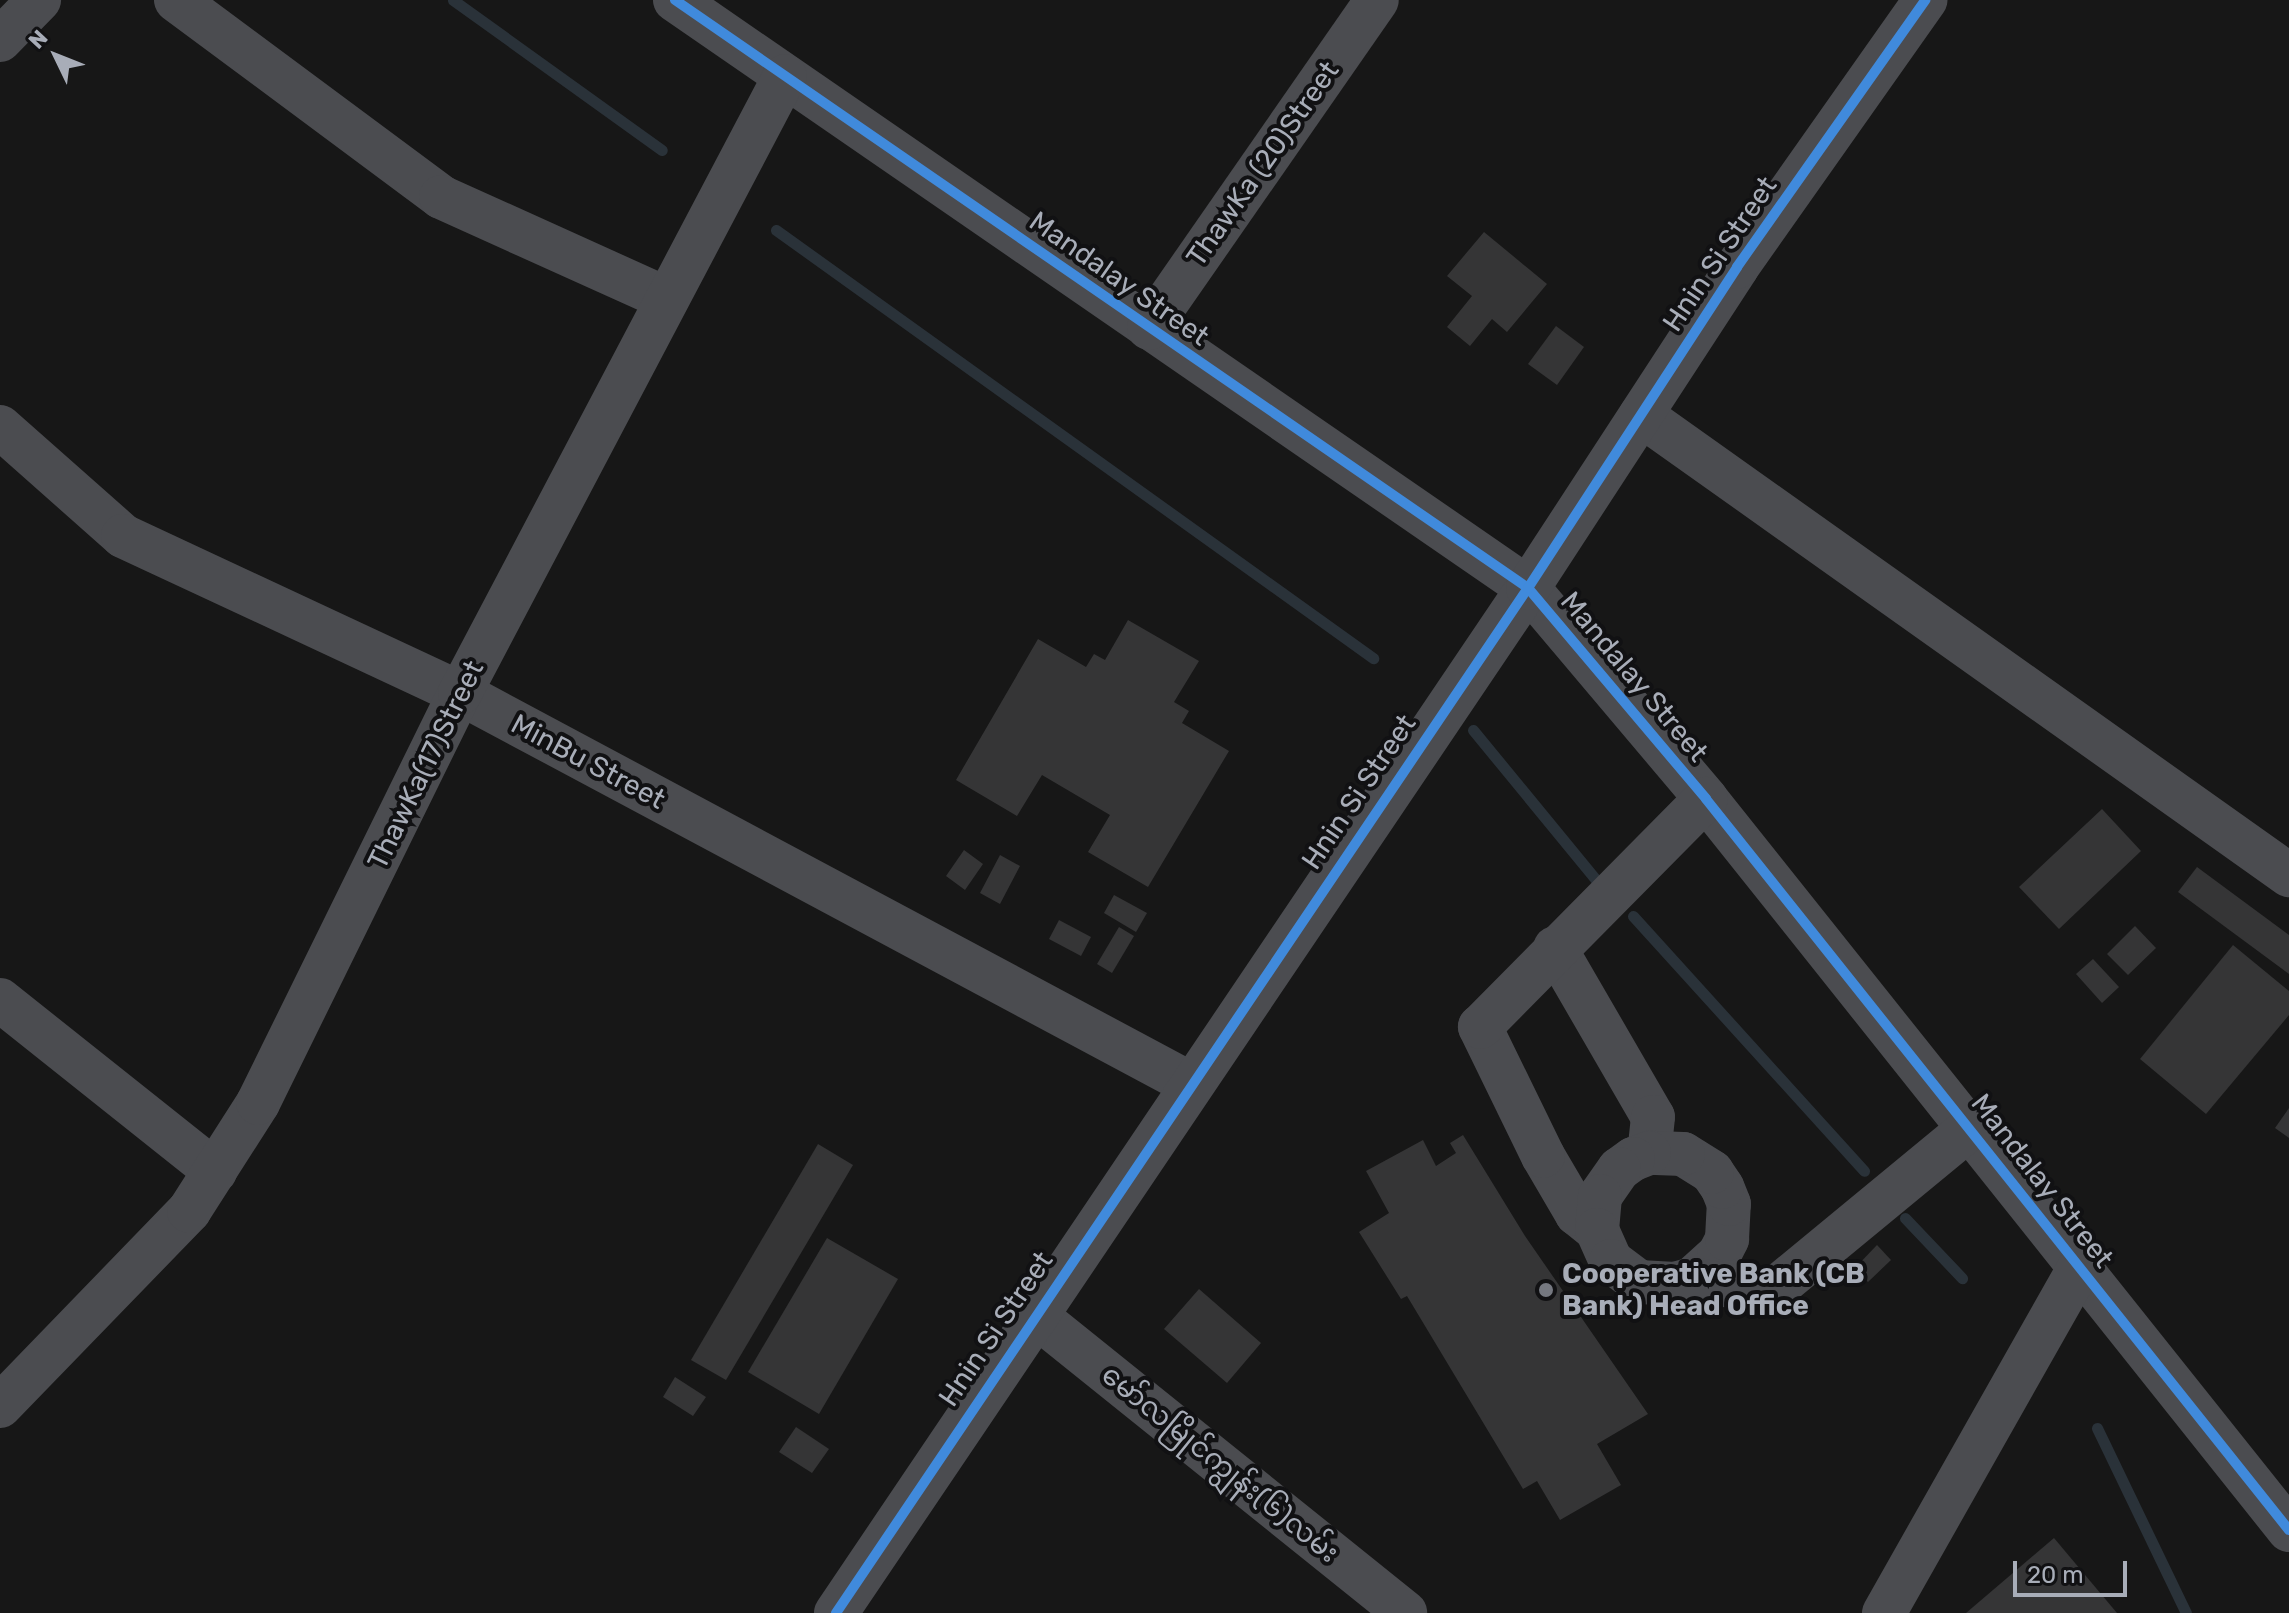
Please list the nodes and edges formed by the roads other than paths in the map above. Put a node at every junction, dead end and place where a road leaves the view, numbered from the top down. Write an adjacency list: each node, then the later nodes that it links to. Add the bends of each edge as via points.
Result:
1 (39, 0): 6 (street)
2 (176, 0): 8 (street, via 441,197)
3 (675, 0): 7 (street, Mandalay Street)
4 (1377, 0): 9 (street, ThawKa (20)Street)
5 (1925, 0): 10 (street, Hnin Si Street)
6 (0, 40)
7 (785, 76): 8 (street, ThawKa(17)Street); 9 (street, Mandalay Street)
8 (667, 299): 13 (street, ThawKa(17)Street)
9 (1149, 328): 12 (street, Mandalay Street)
10 (1641, 415): 12 (street, Hnin Si Street); 15 (street)
11 (0, 427): 13 (street, MinBu Street, via 123,536)
12 (1528, 588): 14 (street, Mandalay Street); 18 (street, Hnin Si Street)
13 (460, 693): 18 (street, MinBu Street); 21 (street, ThawKa(17)Street, via 258,1103)
14 (1706, 799): 16 (street); 19 (street, Mandalay Street)
15 (2289, 875)
16 (1555, 948): 20 (street, via 1653,1117); 22 (street, via 1480,1027 1543,1156 1577,1214)
17 (0, 1000): 21 (street)
18 (1189, 1083): 25 (street, Hnin Si Street)
19 (1970, 1128): 23 (street, Mandalay Street); 24 (street, via 1770,1293)
20 (1649, 1153): 22 (street, via 1608,1181 1600,1196); 24 (street, via 1674,1153 1698,1161 1712,1172 1729,1204 1727,1239 1713,1262)
21 (215, 1171): 26 (street, ThawKa(17)Street, via 189,1211)
22 (1597, 1230): 24 (street, via 1611,1261 1639,1282 1675,1284)
23 (2080, 1267): 27 (street, Mandalay Street); 30 (street)
24 (1692, 1279)
25 (1035, 1315): 28 (street, Hnin Si Street); 29 (street, မော်လမြိုင်ကျွန်း(၆)လမ်း)
26 (0, 1406)
27 (2289, 1530)
28 (836, 1613)
29 (1405, 1613)
30 (1884, 1613)

